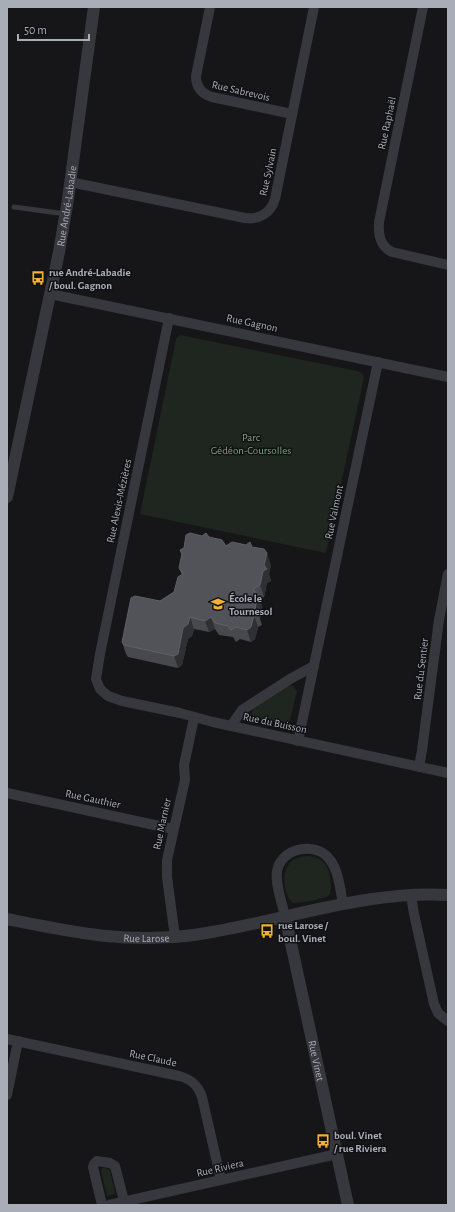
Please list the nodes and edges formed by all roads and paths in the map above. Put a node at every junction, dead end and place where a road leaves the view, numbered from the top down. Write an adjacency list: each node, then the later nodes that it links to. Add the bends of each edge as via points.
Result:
1 (94, 7): 6 (street, Rue André-Labadie)
2 (210, 7): 5 (street, Rue Sabrevois, via 196,76 199,89 212,97)
3 (314, 7): 5 (street, Rue Sylvain)
4 (423, 7): 9 (street, Rue Raphaël, via 378,235 382,244 392,252)
5 (292, 114): 6 (street, Rue Sylvain, via 274,202 268,211 259,217 244,218)
6 (70, 182): 8 (street, Rue André-Labadie)
7 (14, 207): 8 (lane)
8 (66, 214): 10 (street, Rue André-Labadie)
9 (448, 264)
10 (50, 294): 11 (street, Rue Gagnon); 14 (street, Rue André-Labadie)
11 (170, 318): 12 (street, Rue Gagnon); 17 (street, Rue Alexis-Mézières, via 100,654 96,676)
12 (378, 362): 13 (street, Rue Gagnon); 16 (street, Rue Valmont)
13 (448, 377)
14 (7, 497)
15 (448, 574): 21 (street, Rue du Sentier, via 439,620)
16 (314, 666): 19 (street, via 242,710); 20 (street, Rue Valmont)
17 (100, 689): 18 (street, Rue du Buisson, via 114,699)
18 (194, 718): 19 (street, Rue du Buisson); 24 (street, Rue Marnier, via 184,765 185,780)
19 (232, 726): 20 (street, Rue du Buisson)
20 (298, 741): 21 (street, Rue du Buisson)
21 (419, 767): 22 (street, Rue du Buisson)
22 (448, 773)
23 (7, 793): 24 (street, Rue Gauthier)
24 (173, 829): 30 (street, Rue Marnier, via 167,871)
25 (411, 895): 26 (street, Rue Larose); 27 (street, Rue Larose); 31 (street, via 434,1004 438,1013)
26 (448, 895)
27 (343, 904): 28 (street, Rue Larose); 28 (street, via 331,860 320,851 303,849 289,854 278,867 277,879)
28 (285, 916): 30 (street, Rue Larose); 35 (street, Rue Vinet)
29 (7, 919): 30 (street, Rue Larose, via 105,937)
30 (175, 937)
31 (448, 1021)
32 (7, 1039): 33 (street, Rue Claude)
33 (18, 1041): 34 (street); 36 (street, Rue Claude, via 192,1081 202,1097)
34 (7, 1095)
35 (337, 1154): 36 (street, Rue Riviera); 40 (street, Rue Vinet)
36 (221, 1180): 37 (street, Rue Riviera)
37 (124, 1202): 38 (street, via 115,1166 97,1161 93,1165); 39 (street, Rue Riviera)
38 (102, 1205)
39 (109, 1205)
40 (348, 1205)

